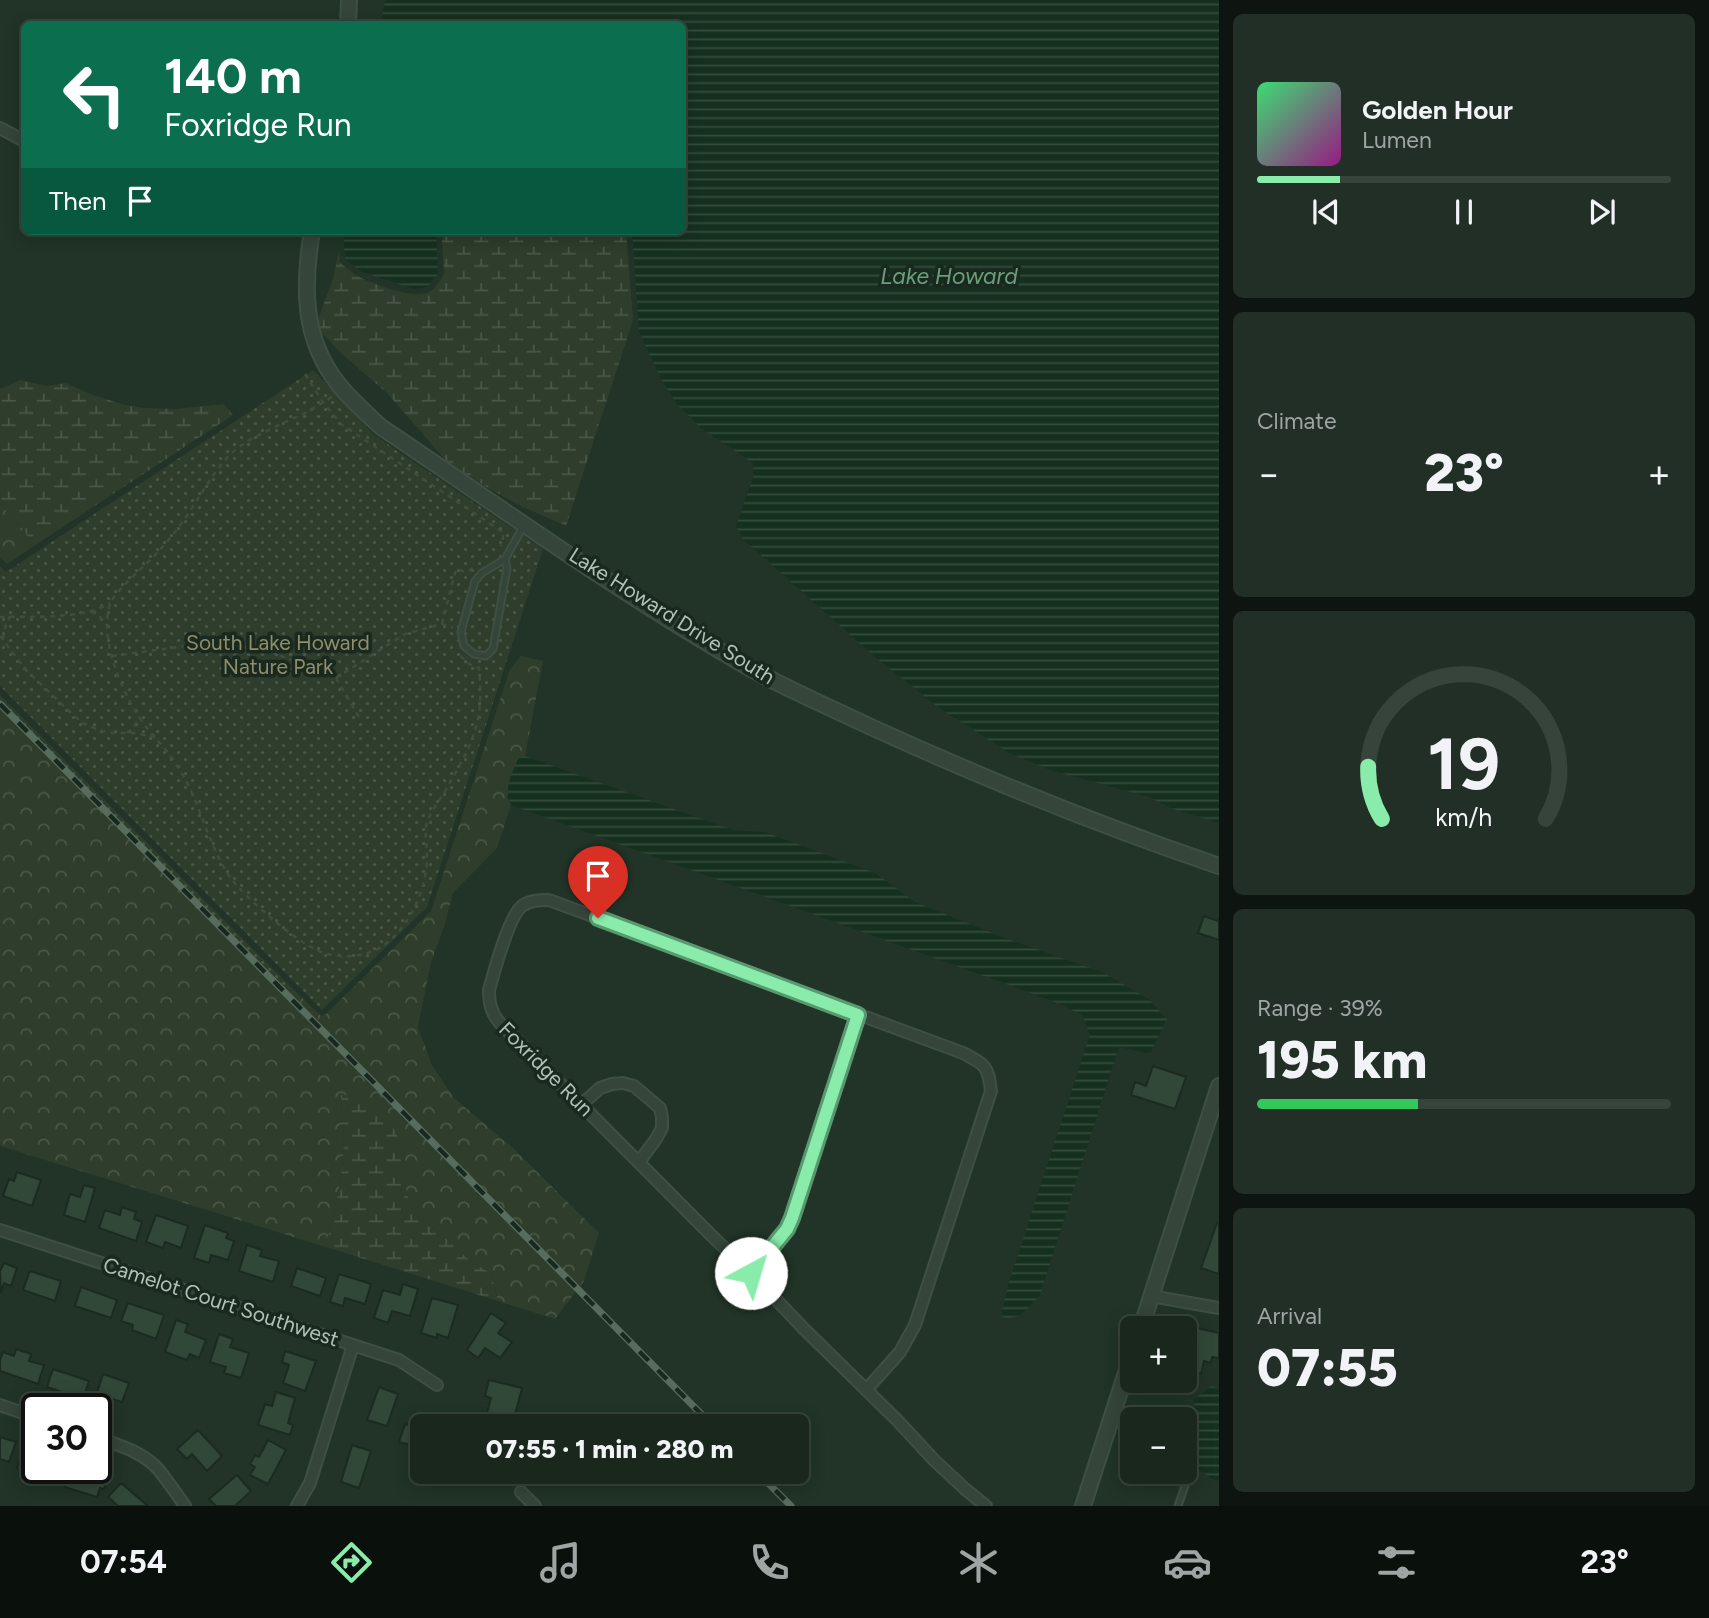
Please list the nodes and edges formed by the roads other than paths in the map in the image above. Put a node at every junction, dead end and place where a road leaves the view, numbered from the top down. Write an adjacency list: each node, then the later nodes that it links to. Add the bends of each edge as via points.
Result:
1 (349, 0): 2 (street)
2 (348, 21)
3 (0, 128): 4 (street)
4 (21, 139)
5 (312, 235): 6 (street, Lake Howard Drive South, via 307,307 333,376 381,426)
6 (525, 524): 7 (lane); 8 (street, Lake Howard Drive South, via 736,660 810,698 1102,825)
7 (505, 559): 7 (lane, via 475,581 461,632 464,646 474,654 486,656 493,649)
8 (1219, 866)
9 (858, 1015): 11 (street, Foxridge Run, via 550,900 523,904 511,923 489,1001 499,1022); 14 (street, via 792,1218); 20 (street, Foxridge Run, via 981,1063 989,1073 991,1091 915,1325 900,1352)
10 (1219, 1086): 15 (street)
11 (581, 1105): 12 (street, Foxridge Run); 12 (street, via 600,1088 624,1083 660,1108 662,1128)
12 (639, 1162): 14 (street, Foxridge Run)
13 (0, 1230): 18 (street, Camelot Court Southwest)
14 (751, 1273): 20 (street, Foxridge Run)
15 (1151, 1296): 16 (street); 17 (street)
16 (1219, 1308)
17 (1145, 1316)
18 (353, 1345): 19 (street, Camelot Court Southwest, via 399,1360); 28 (street, via 310,1483)
19 (437, 1385)
20 (866, 1390): 30 (street, Foxridge Run)
21 (1120, 1391): 31 (street)
22 (0, 1405): 23 (street)
23 (21, 1412)
24 (112, 1443): 27 (street, via 150,1462)
25 (1185, 1486): 32 (lane)
26 (521, 1492): 29 (street)
27 (185, 1506)
28 (297, 1506)
29 (535, 1506)
30 (986, 1506)
31 (1083, 1506)
32 (1178, 1506)

